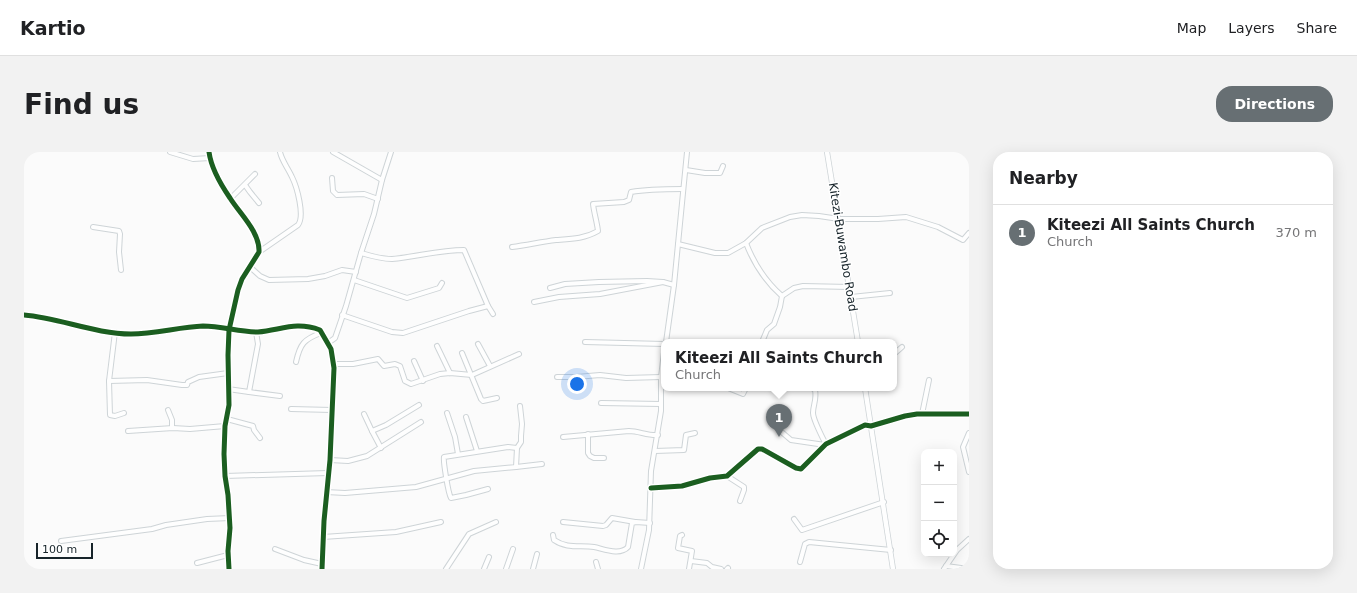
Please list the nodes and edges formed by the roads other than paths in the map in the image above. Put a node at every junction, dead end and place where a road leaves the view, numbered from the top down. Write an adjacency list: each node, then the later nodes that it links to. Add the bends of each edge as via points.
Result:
1 (170, 152): 8 (street, via 193,159)
2 (209, 152): 8 (street)
3 (280, 152): 25 (street, via 293,179 301,221)
4 (333, 152): 13 (street)
5 (391, 152): 13 (street)
6 (687, 152): 10 (street)
7 (827, 152): 19 (street, Kitezi-Buwambo Road)
8 (210, 158): 16 (street)
9 (723, 166): 10 (street, via 720,172 713,173)
10 (686, 170): 15 (street)
11 (255, 174): 14 (street)
12 (332, 178): 17 (street, via 333,191 337,195 364,194)
13 (382, 180): 17 (street)
14 (245, 185): 16 (street); 18 (street)
15 (683, 189): 23 (street); 24 (street, via 636,191 631,192 629,200 624,202 593,204 598,231 591,235 580,239)
16 (230, 199): 25 (street, via 246,219 255,236)
17 (378, 199): 26 (street)
18 (259, 203)
19 (839, 219): 21 (street, via 906,217 938,227 964,240); 22 (street, via 802,215 790,217 762,228); 34 (street, Kitezi-Buwambo Road)
20 (93, 227): 28 (street, via 119,231)
21 (969, 233)
22 (746, 243): 23 (street, via 728,253 715,253); 37 (street, via 762,275)
23 (678, 244): 33 (street)
24 (512, 247)
25 (259, 252): 27 (street)
26 (361, 253): 29 (street); 40 (street, via 391,259 464,250)
27 (250, 267): 29 (street, via 269,280 308,279 342,270); 44 (street, via 238,290)
28 (121, 270)
29 (356, 272): 30 (street)
30 (354, 280): 32 (street, via 407,298 439,288); 43 (street)
31 (663, 282): 33 (street); 35 (street, via 599,282 565,284); 39 (street, via 600,294)
32 (442, 283)
33 (674, 285): 48 (street)
34 (850, 287): 37 (street, via 803,286 794,288); 38 (street, Kitezi-Buwambo Road)
35 (550, 288)
36 (890, 293): 38 (street)
37 (782, 296): 49 (street, via 774,324)
38 (851, 297): 50 (street, Kitezi-Buwambo Road)
39 (534, 302)
40 (488, 306): 41 (street); 43 (street, via 403,333 392,332)
41 (493, 314)
42 (24, 315): 45 (street)
43 (342, 315): 52 (street, via 335,338)
44 (229, 330): 45 (street, via 203,326 132,334); 46 (street); 64 (street)
45 (115, 332): 71 (street)
46 (256, 332): 47 (street, via 300,325 320,330); 77 (street, via 258,344)
47 (321, 333): 52 (street); 60 (street, via 309,338 299,349)
48 (666, 339)
49 (764, 339)
50 (858, 339)
51 (585, 342): 53 (street)
52 (328, 343): 62 (street)
53 (661, 343)
54 (478, 344): 63 (street)
55 (437, 346): 65 (street)
56 (902, 347): 57 (street)
57 (897, 351)
58 (462, 353): 66 (street)
59 (518, 354): 63 (street)
60 (296, 362)
61 (414, 362): 70 (street)
62 (333, 364): 70 (street, via 352,364 378,358 384,366 400,366 406,381 411,384); 86 (street)
63 (490, 366): 66 (street)
64 (228, 373): 71 (street, via 199,377 182,385 156,381); 72 (street)
65 (450, 373): 66 (street); 70 (street)
66 (472, 375): 79 (street, via 482,400)
67 (557, 377): 68 (street, via 600,375)
68 (661, 378): 81 (street)
69 (929, 380): 90 (street)
70 (423, 381)
71 (109, 382): 87 (street, via 110,415)
72 (228, 389): 77 (street); 93 (street)
73 (736, 391): 74 (street, via 743,394)
74 (744, 391)
75 (814, 391): 107 (street, via 813,415)
76 (865, 391): 97 (street)
77 (249, 392): 78 (street)
78 (280, 396)
79 (497, 398)
80 (601, 403): 81 (street)
81 (661, 404): 104 (street)
82 (419, 405): 100 (street)
83 (520, 406): 109 (street, via 521,442)
84 (291, 409): 86 (street)
85 (168, 410): 98 (street)
86 (332, 410): 114 (street)
87 (124, 413)
88 (447, 413): 112 (street)
89 (364, 414): 100 (street)
90 (922, 414): 91 (street); 97 (street, via 904,416)
91 (969, 414)
92 (466, 417): 110 (street)
93 (227, 419): 96 (street); 106 (street, via 253,426)
94 (421, 422): 108 (street)
95 (771, 423): 107 (street, via 791,440)
96 (225, 426): 98 (street, via 190,430); 119 (street)
97 (871, 426): 107 (street, via 867,425); 126 (street)
98 (172, 428): 99 (street)
99 (128, 431)
100 (372, 431): 108 (street)
101 (696, 433): 111 (street, via 686,434 684,450)
102 (969, 433): 117 (street, via 964,447)
103 (588, 434): 104 (street, via 630,430); 105 (street); 113 (street, via 588,453 594,458)
104 (658, 435): 111 (street)
105 (563, 437)
106 (260, 438)
107 (825, 444): 120 (street, via 801,469 758,448)
108 (381, 448): 114 (street, via 361,458 348,461)
109 (517, 448): 110 (street); 116 (street)
110 (477, 451): 112 (street)
111 (655, 451): 122 (street)
112 (458, 454): 121 (street, via 444,457 442,462)
113 (604, 458)
114 (330, 460): 118 (street)
115 (542, 464): 116 (street)
116 (516, 467): 121 (street, via 474,471)
117 (969, 472)
118 (328, 473): 119 (street); 124 (street)
119 (225, 476): 127 (street)
120 (727, 476): 122 (street, via 682,486); 125 (street, via 744,487)
121 (447, 478): 123 (street, via 451,498); 124 (street, via 406,488)
122 (651, 488): 133 (street)
123 (488, 489)
124 (326, 492): 136 (street)
125 (740, 501)
126 (884, 502): 128 (street, via 802,530); 141 (street)
127 (230, 518): 138 (street, via 207,519); 143 (street)
128 (794, 519)
129 (441, 522): 136 (street, via 396,532)
130 (496, 522): 152 (street, via 469,534)
131 (563, 522): 132 (street, via 603,526 612,518)
132 (636, 522): 133 (street); 134 (street, via 632,523 628,547 622,550 605,551 595,547 565,546 554,540)
133 (650, 523): 157 (street)
134 (553, 535)
135 (682, 535): 145 (street, via 678,548 692,551)
136 (323, 537): 149 (street)
137 (969, 539): 150 (street)
138 (61, 541)
139 (513, 548): 154 (street)
140 (275, 549): 149 (street)
141 (891, 550): 147 (street, via 809,542 805,544); 160 (street)
142 (537, 554): 155 (street)
143 (228, 555): 148 (street); 151 (street)
144 (489, 557): 153 (street)
145 (691, 561): 158 (street); 159 (street, via 707,563)
146 (596, 562): 156 (street)
147 (800, 562)
148 (197, 563)
149 (322, 566)
150 (945, 567): 161 (street)
151 (229, 569)
152 (446, 569)
153 (484, 569)
154 (506, 569)
155 (533, 569)
156 (598, 569)
157 (641, 569)
158 (689, 569)
159 (721, 569)
160 (893, 569)
161 (969, 569)

